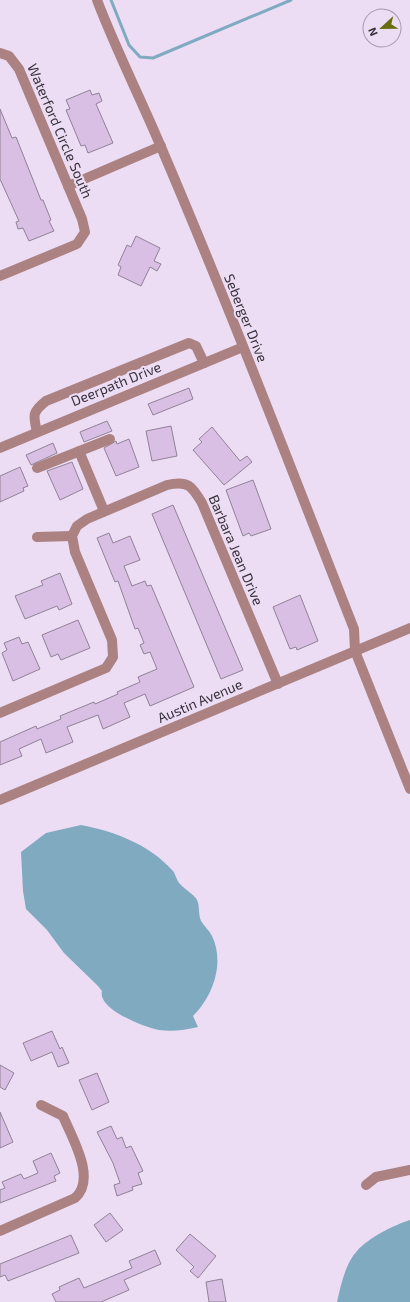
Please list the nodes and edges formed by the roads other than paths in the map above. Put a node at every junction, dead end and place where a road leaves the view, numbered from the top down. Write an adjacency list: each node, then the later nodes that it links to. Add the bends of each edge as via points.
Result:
1 (97, 0): 3 (street, Seberger Drive, via 115,47)
2 (5, 55): 4 (street, Waterford Circle South, via 19,69)
3 (161, 146): 4 (street); 6 (street, Seberger Drive)
4 (68, 186): 5 (street, Waterford Circle South, via 82,218 85,232 77,244)
5 (0, 276)
6 (243, 347): 7 (street, Deerpath Drive); 17 (street, Seberger Drive, via 354,629)
7 (204, 363): 8 (street, Deerpath Drive); 8 (street, via 196,346 189,343 46,400 33,416)
8 (37, 432): 10 (street, Deerpath Drive)
9 (110, 439): 11 (street)
10 (0, 448)
11 (79, 451): 12 (street); 13 (street)
12 (37, 468)
13 (104, 511): 14 (street, Barbara Jean Drive, via 77,526); 18 (street, Barbara Jean Drive, via 167,485 184,483 193,488 202,503)
14 (72, 536): 15 (street); 19 (street, via 75,552 112,640 113,657 106,668)
15 (37, 537)
16 (410, 628): 17 (street, Austin Avenue)
17 (355, 652): 18 (street, Austin Avenue); 20 (street, Seberger Drive)
18 (278, 684): 21 (street, Austin Avenue)
19 (0, 713)
20 (410, 789)
21 (0, 800)
22 (41, 1105): 25 (street, via 63,1116 83,1167 84,1185 81,1193 75,1198)
23 (410, 1170): 24 (street, via 376,1177)
24 (366, 1185)
25 (0, 1231)

